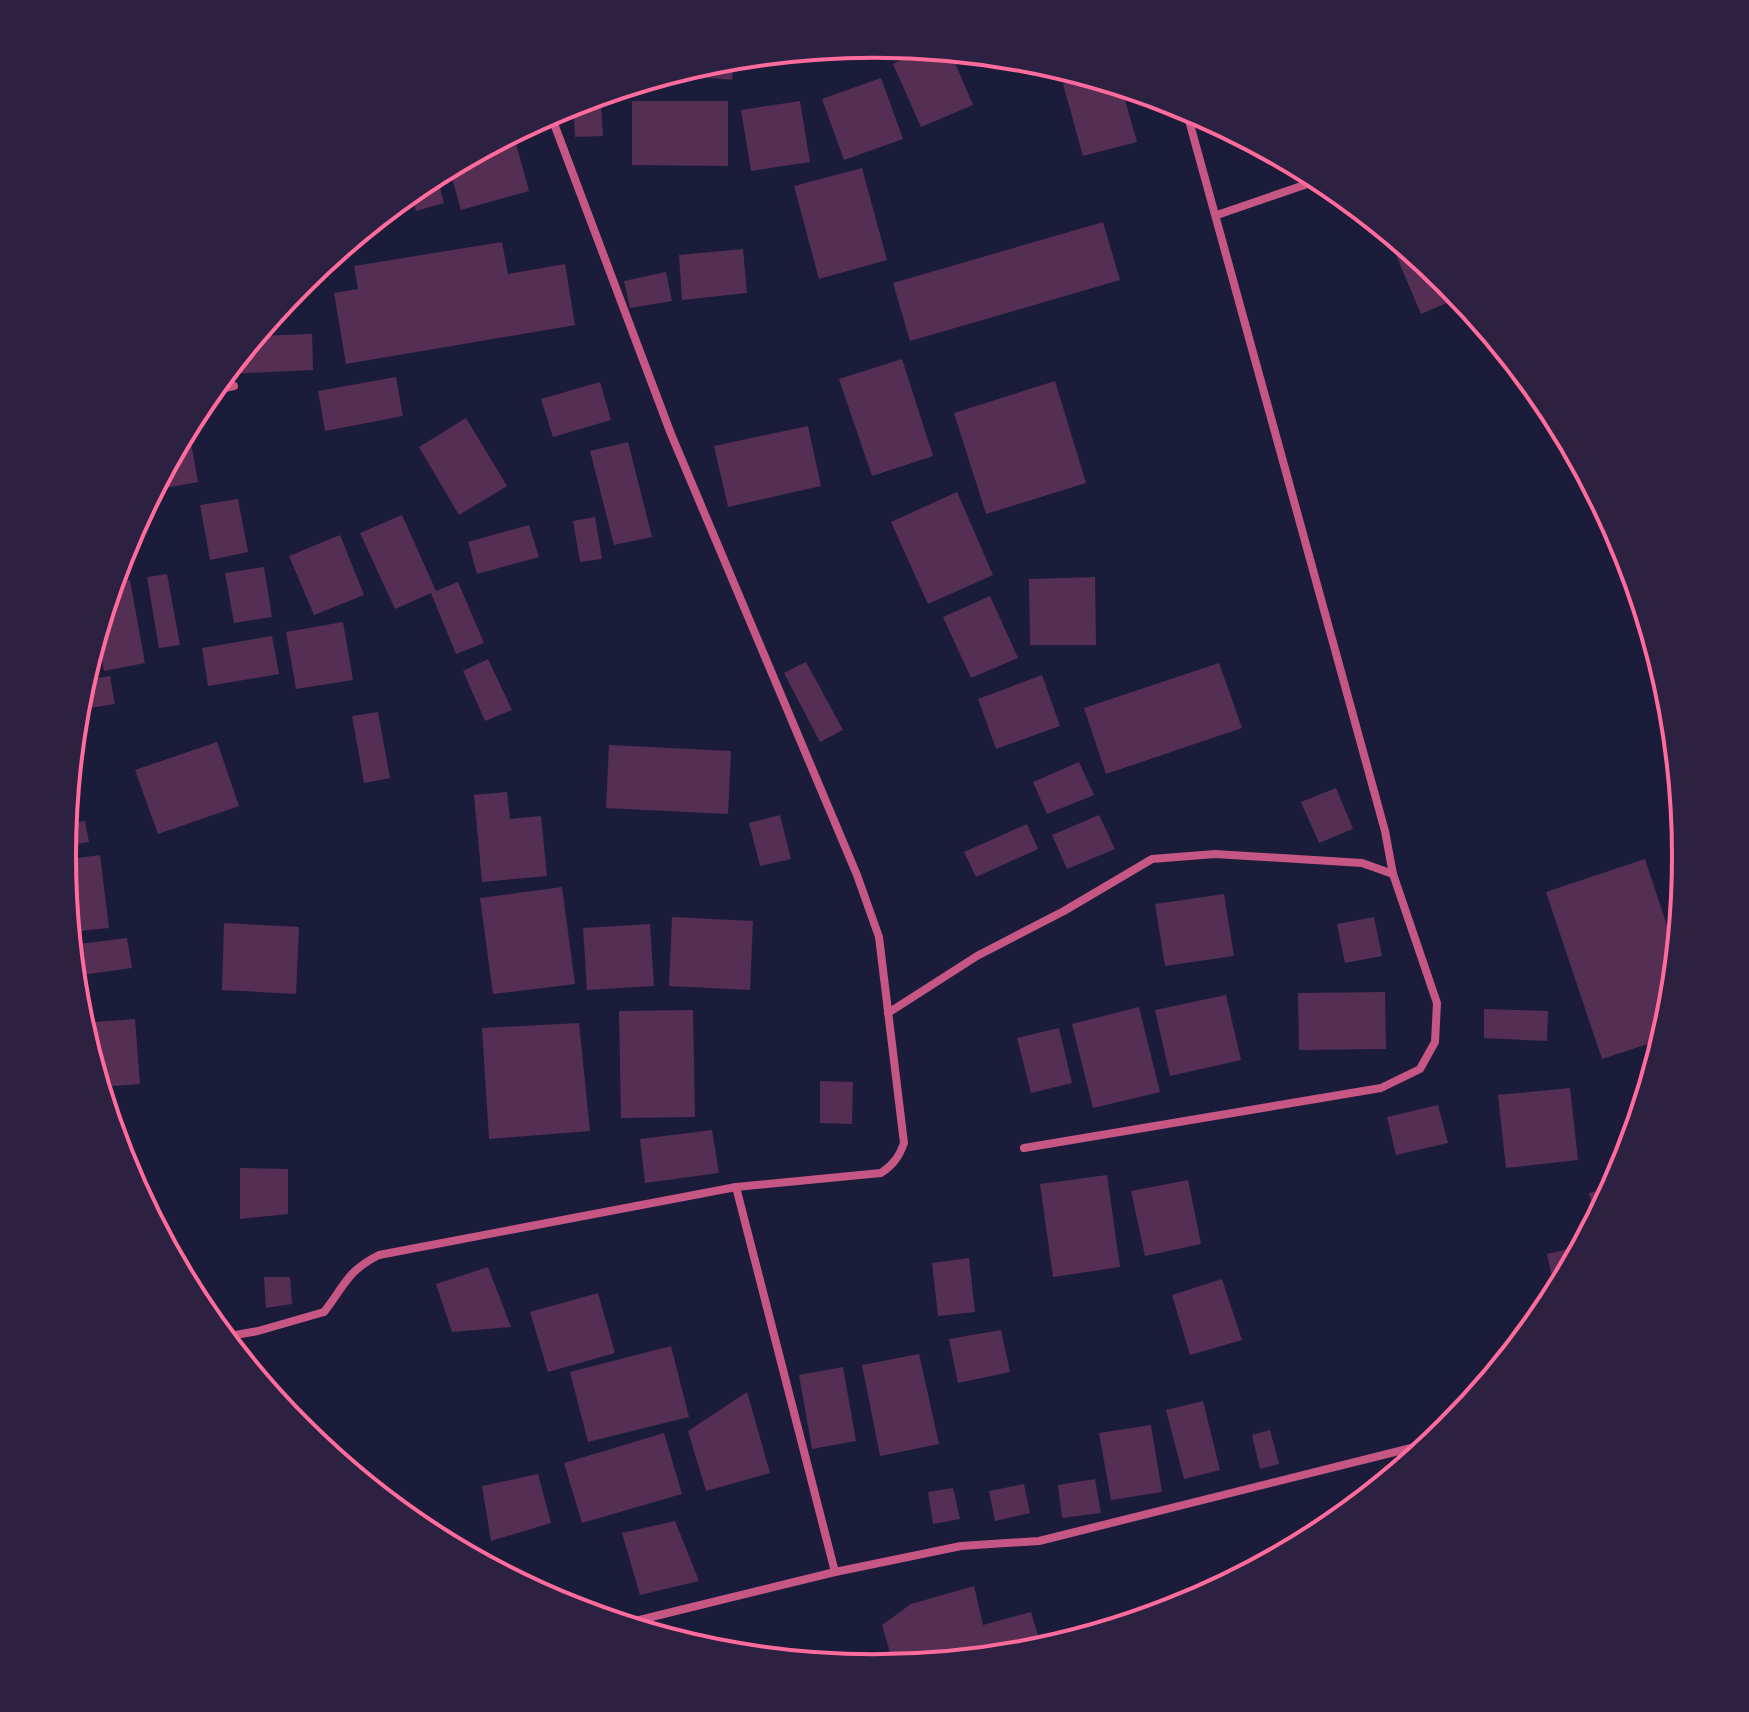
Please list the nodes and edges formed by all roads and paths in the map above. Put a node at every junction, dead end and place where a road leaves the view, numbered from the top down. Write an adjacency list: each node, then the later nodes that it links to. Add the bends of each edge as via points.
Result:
1 (1190, 124): 4 (street)
2 (555, 125): 8 (street, via 671,434 857,875 879,937)
3 (1306, 185): 4 (street)
4 (1217, 215): 7 (street)
5 (234, 386): 6 (street)
6 (229, 387)
7 (1393, 874): 8 (street, via 1362,863 1318,860 1215,854 1152,859 977,956); 9 (street, via 1437,1003 1435,1042 1420,1069 1381,1088)
8 (888, 1013): 10 (street, via 904,1143 891,1166 881,1173)
9 (1024, 1148)
10 (736, 1187): 11 (street, via 379,1255 347,1278 324,1312); 13 (street)
11 (236, 1335)
12 (1409, 1449): 13 (street, via 1039,1541 961,1546)
13 (835, 1572): 14 (street)
14 (642, 1619)

